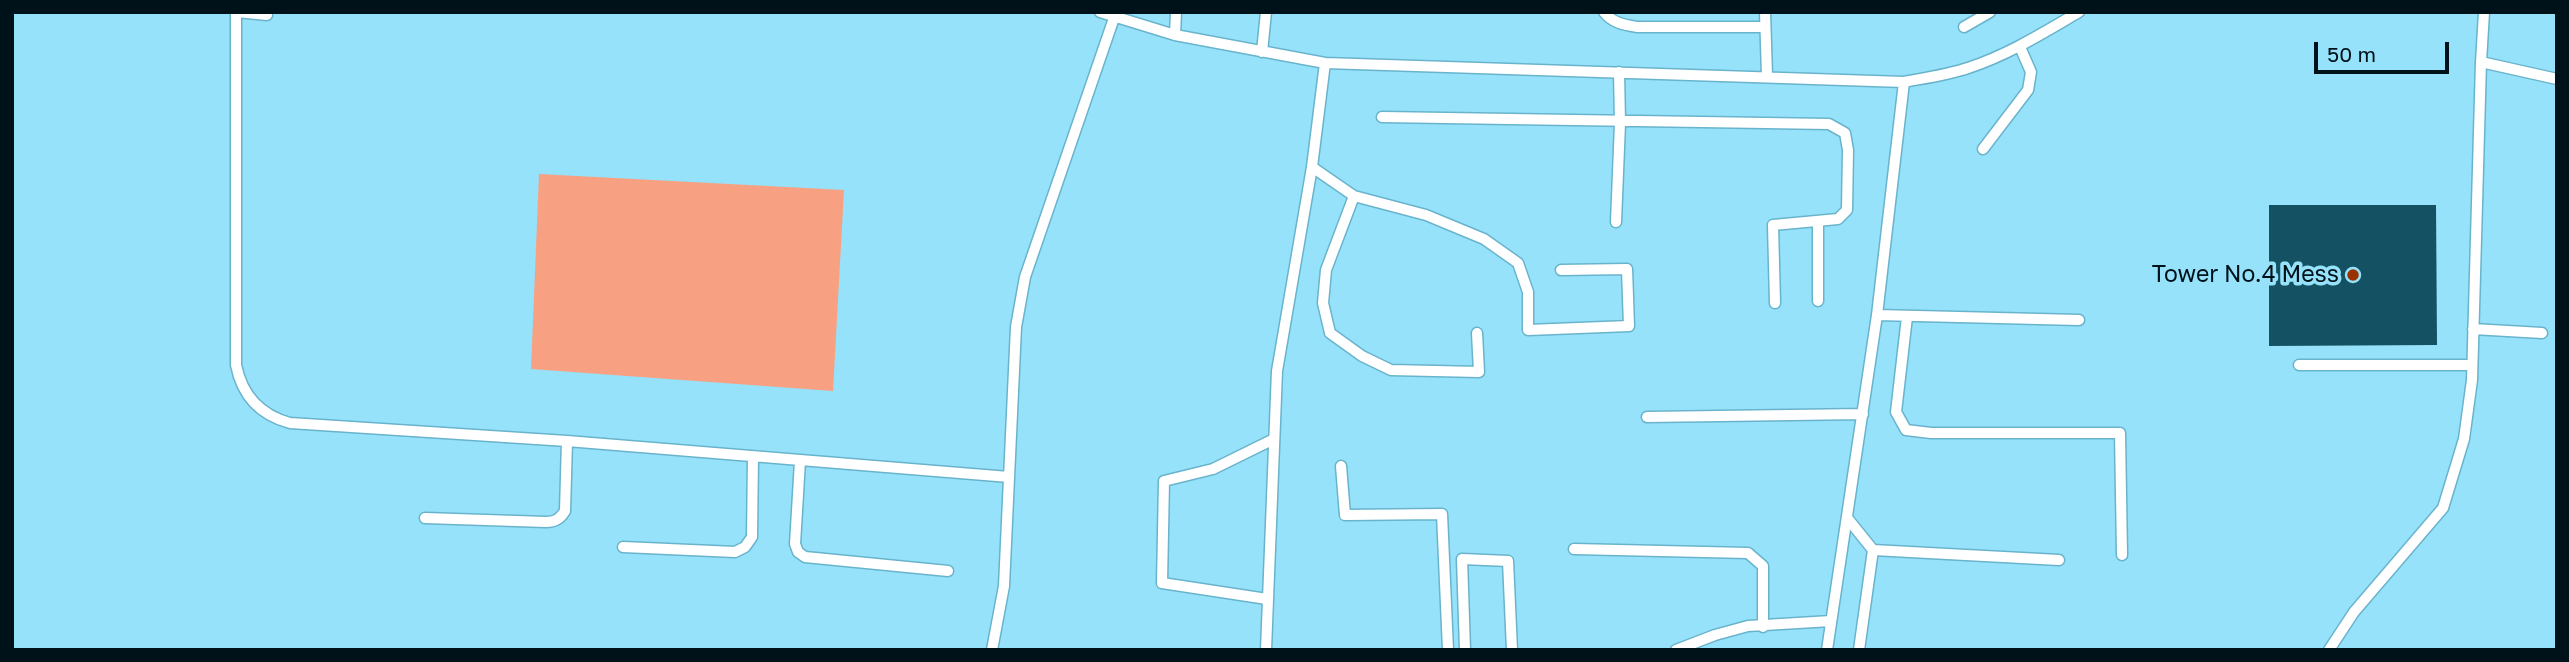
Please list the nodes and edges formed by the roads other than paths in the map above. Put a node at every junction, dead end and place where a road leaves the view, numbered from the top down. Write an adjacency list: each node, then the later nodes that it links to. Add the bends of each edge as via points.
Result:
1 (237, 12): 10 (lane); 44 (lane, via 236,365 252,401 269,415 290,423)
2 (1100, 12): 11 (lane)
3 (1176, 12): 14 (lane)
4 (1266, 12): 16 (lane)
5 (1604, 12): 12 (lane, via 1621,24 1637,27)
6 (1765, 12): 12 (lane)
7 (1990, 12): 13 (lane)
8 (2079, 12): 15 (lane)
9 (2484, 12): 17 (lane)
10 (267, 15)
11 (1114, 18): 14 (lane); 48 (lane, via 1025,277 1016,327)
12 (1765, 27): 20 (lane)
13 (1964, 27)
14 (1175, 35): 16 (lane)
15 (2020, 47): 22 (lane, via 1966,69); 25 (lane, via 2031,72 2028,90)
16 (1262, 51): 18 (lane)
17 (2481, 62): 21 (lane); 36 (lane)
18 (1325, 63): 19 (lane); 26 (lane)
19 (1619, 72): 20 (lane); 24 (lane)
20 (1766, 76): 22 (lane)
21 (2557, 79)
22 (1904, 82): 33 (lane)
23 (1382, 117): 24 (lane)
24 (1620, 122): 28 (lane, via 1829,124 1845,133 1847,209 1838,219); 29 (lane)
25 (1983, 149)
26 (1312, 167): 27 (lane); 43 (lane, via 1277,370)
27 (1354, 196): 30 (lane, via 1484,239 1518,263 1528,292 1528,330 1629,326 1627,269); 37 (lane, via 1326,270 1323,303 1331,333 1391,370 1479,372)
28 (1818, 221): 31 (lane); 32 (lane, via 1773,225)
29 (1616, 222)
30 (1561, 270)
31 (1818, 301)
32 (1775, 303)
33 (1877, 315): 34 (lane); 41 (lane)
34 (1907, 317): 35 (lane); 54 (lane, via 1896,412 1906,430 2120,433)
35 (2079, 320)
36 (2473, 329): 38 (lane); 40 (lane)
37 (1477, 333)
38 (2542, 333)
39 (2299, 365): 40 (lane)
40 (2472, 365): 68 (lane, via 2464,439 2443,508 2354,612)
41 (1863, 414): 42 (lane); 50 (lane)
42 (1647, 417)
43 (1274, 439): 57 (lane); 57 (lane, via 1213,468 1164,481 1162,583)
44 (567, 441): 45 (lane); 49 (lane, via 565,511 554,522)
45 (753, 457): 46 (lane); 51 (lane, via 751,537 746,547 735,552)
46 (800, 461): 48 (lane); 56 (lane, via 798,552 805,557)
47 (1341, 466): 62 (lane, via 1345,515 1442,513)
48 (1009, 477): 60 (lane, via 1004,586)
49 (425, 518)
50 (1848, 519): 53 (lane); 58 (lane)
51 (623, 547)
52 (1574, 549): 59 (lane, via 1748,553 1763,566)
53 (1874, 550): 55 (lane); 67 (lane)
54 (2122, 555)
55 (2059, 560)
56 (948, 571)
57 (1267, 599): 61 (lane)
58 (1832, 621): 59 (lane); 66 (lane)
59 (1763, 627): 65 (lane, via 1748,626)
60 (992, 650)
61 (1266, 650)
62 (1448, 650)
63 (1465, 650): 64 (lane, via 1462,559 1508,561)
64 (1512, 650)
65 (1676, 650)
66 (1827, 650)
67 (1859, 650)
68 (2329, 650)

